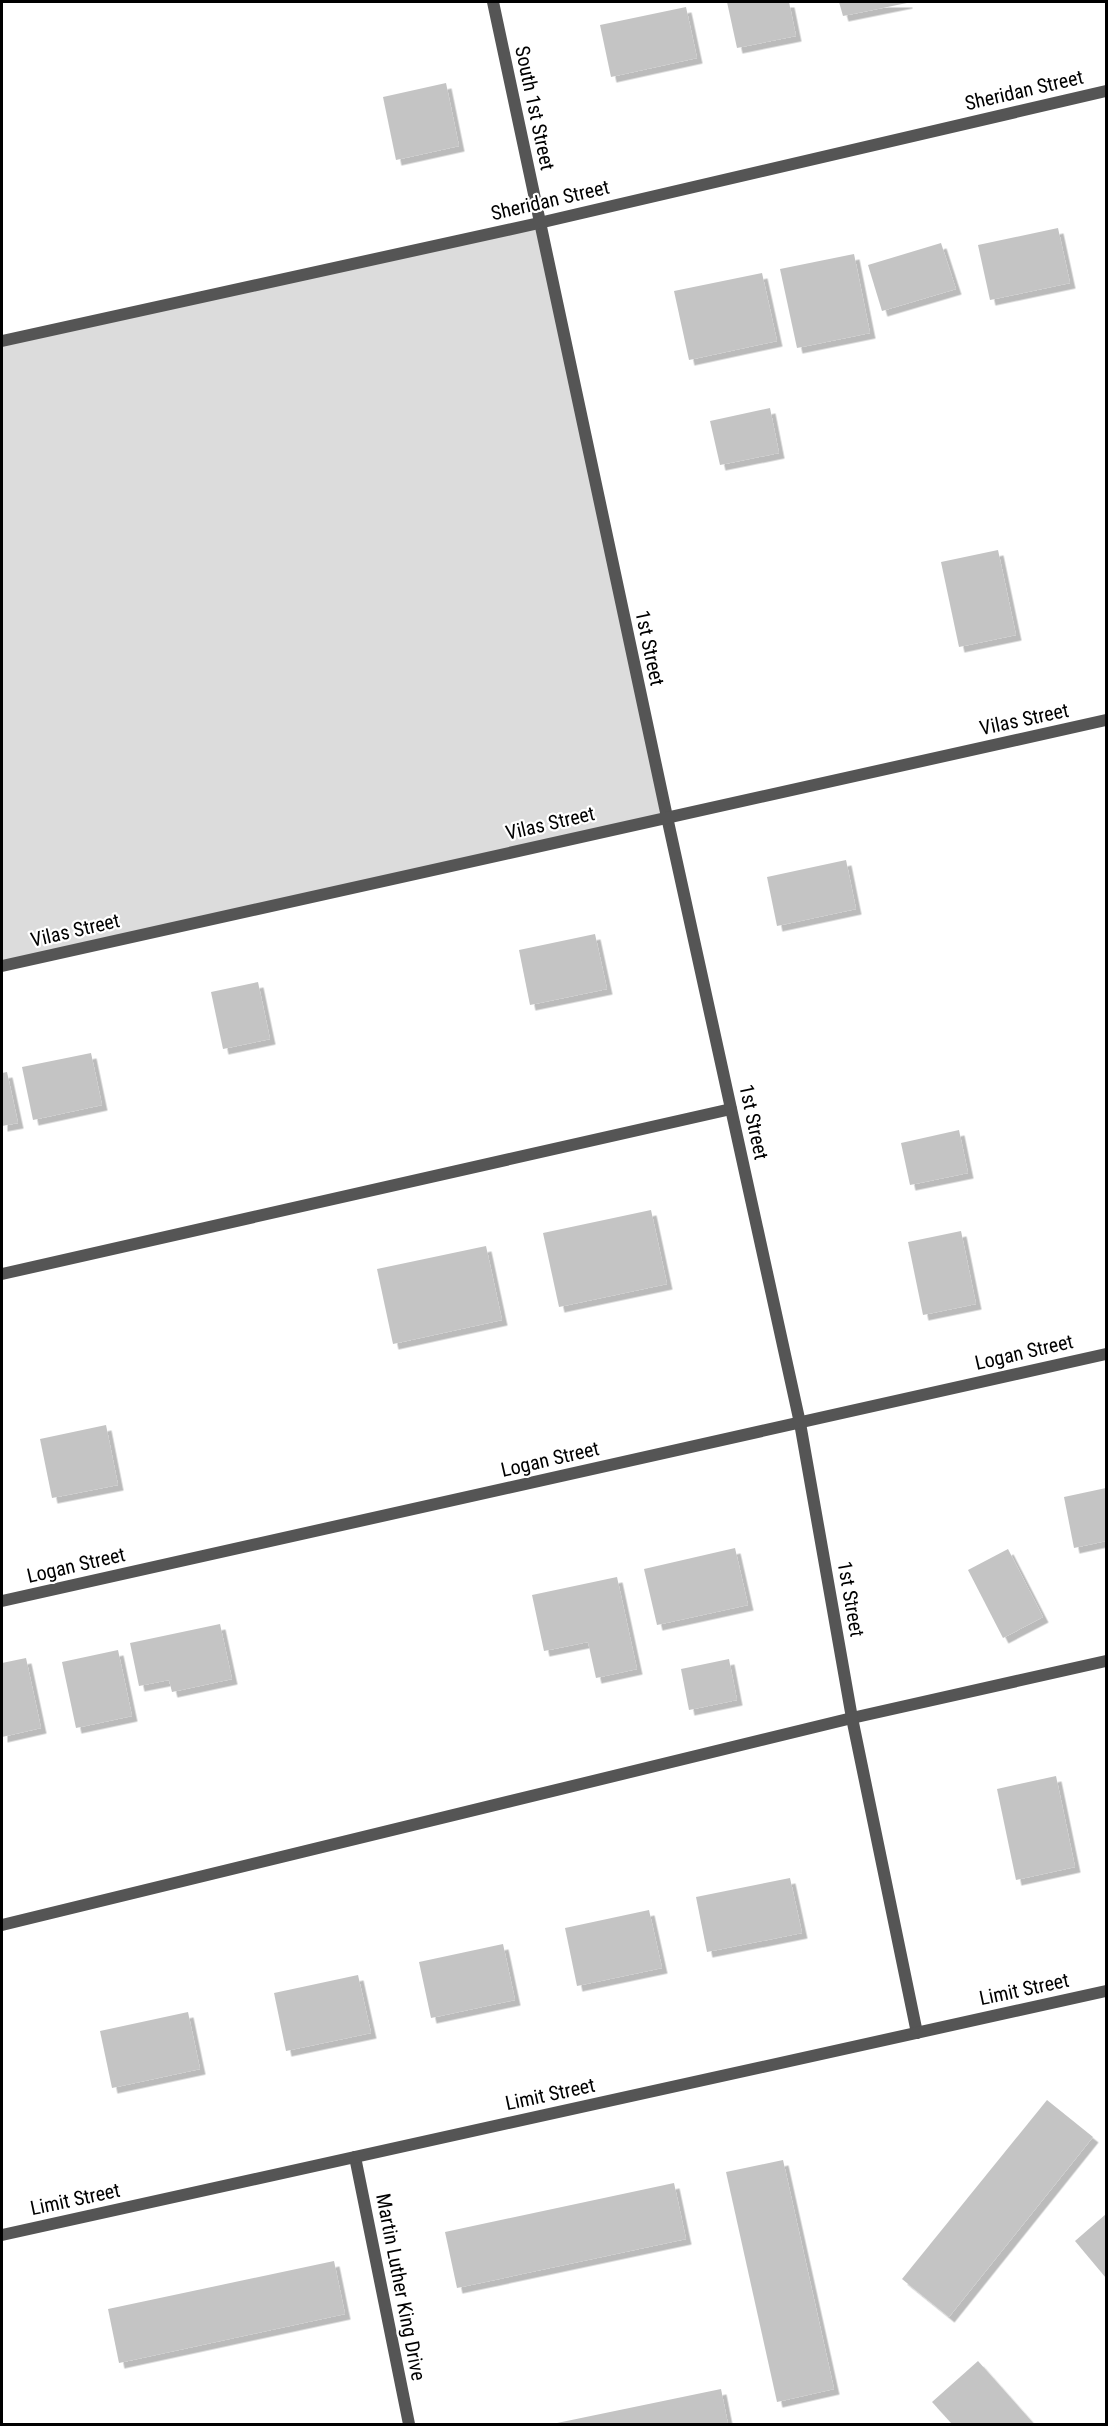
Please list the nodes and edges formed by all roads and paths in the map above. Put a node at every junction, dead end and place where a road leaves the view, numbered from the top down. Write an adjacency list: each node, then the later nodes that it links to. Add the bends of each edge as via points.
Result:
1 (493, 2): 3 (street, South 1st Street)
2 (1107, 91): 3 (street, Sheridan Street)
3 (539, 223): 4 (street, Sheridan Street); 6 (street, 1st Street)
4 (2, 341)
5 (1107, 720): 6 (street, Vilas Street)
6 (667, 817): 7 (street, Vilas Street); 8 (street, 1st Street)
7 (2, 966)
8 (731, 1109): 9 (street); 11 (street, 1st Street)
9 (2, 1274)
10 (1107, 1354): 11 (street, Logan Street)
11 (800, 1423): 12 (street, Logan Street); 14 (street, 1st Street)
12 (2, 1601)
13 (1107, 1661): 14 (street)
14 (852, 1718): 15 (street); 17 (street, 1st Street)
15 (2, 1925)
16 (1107, 1991): 17 (street, Limit Street)
17 (917, 2033): 18 (street, Limit Street)
18 (355, 2157): 19 (street, Limit Street); 20 (street, Martin Luther King Drive)
19 (2, 2235)
20 (409, 2424)

